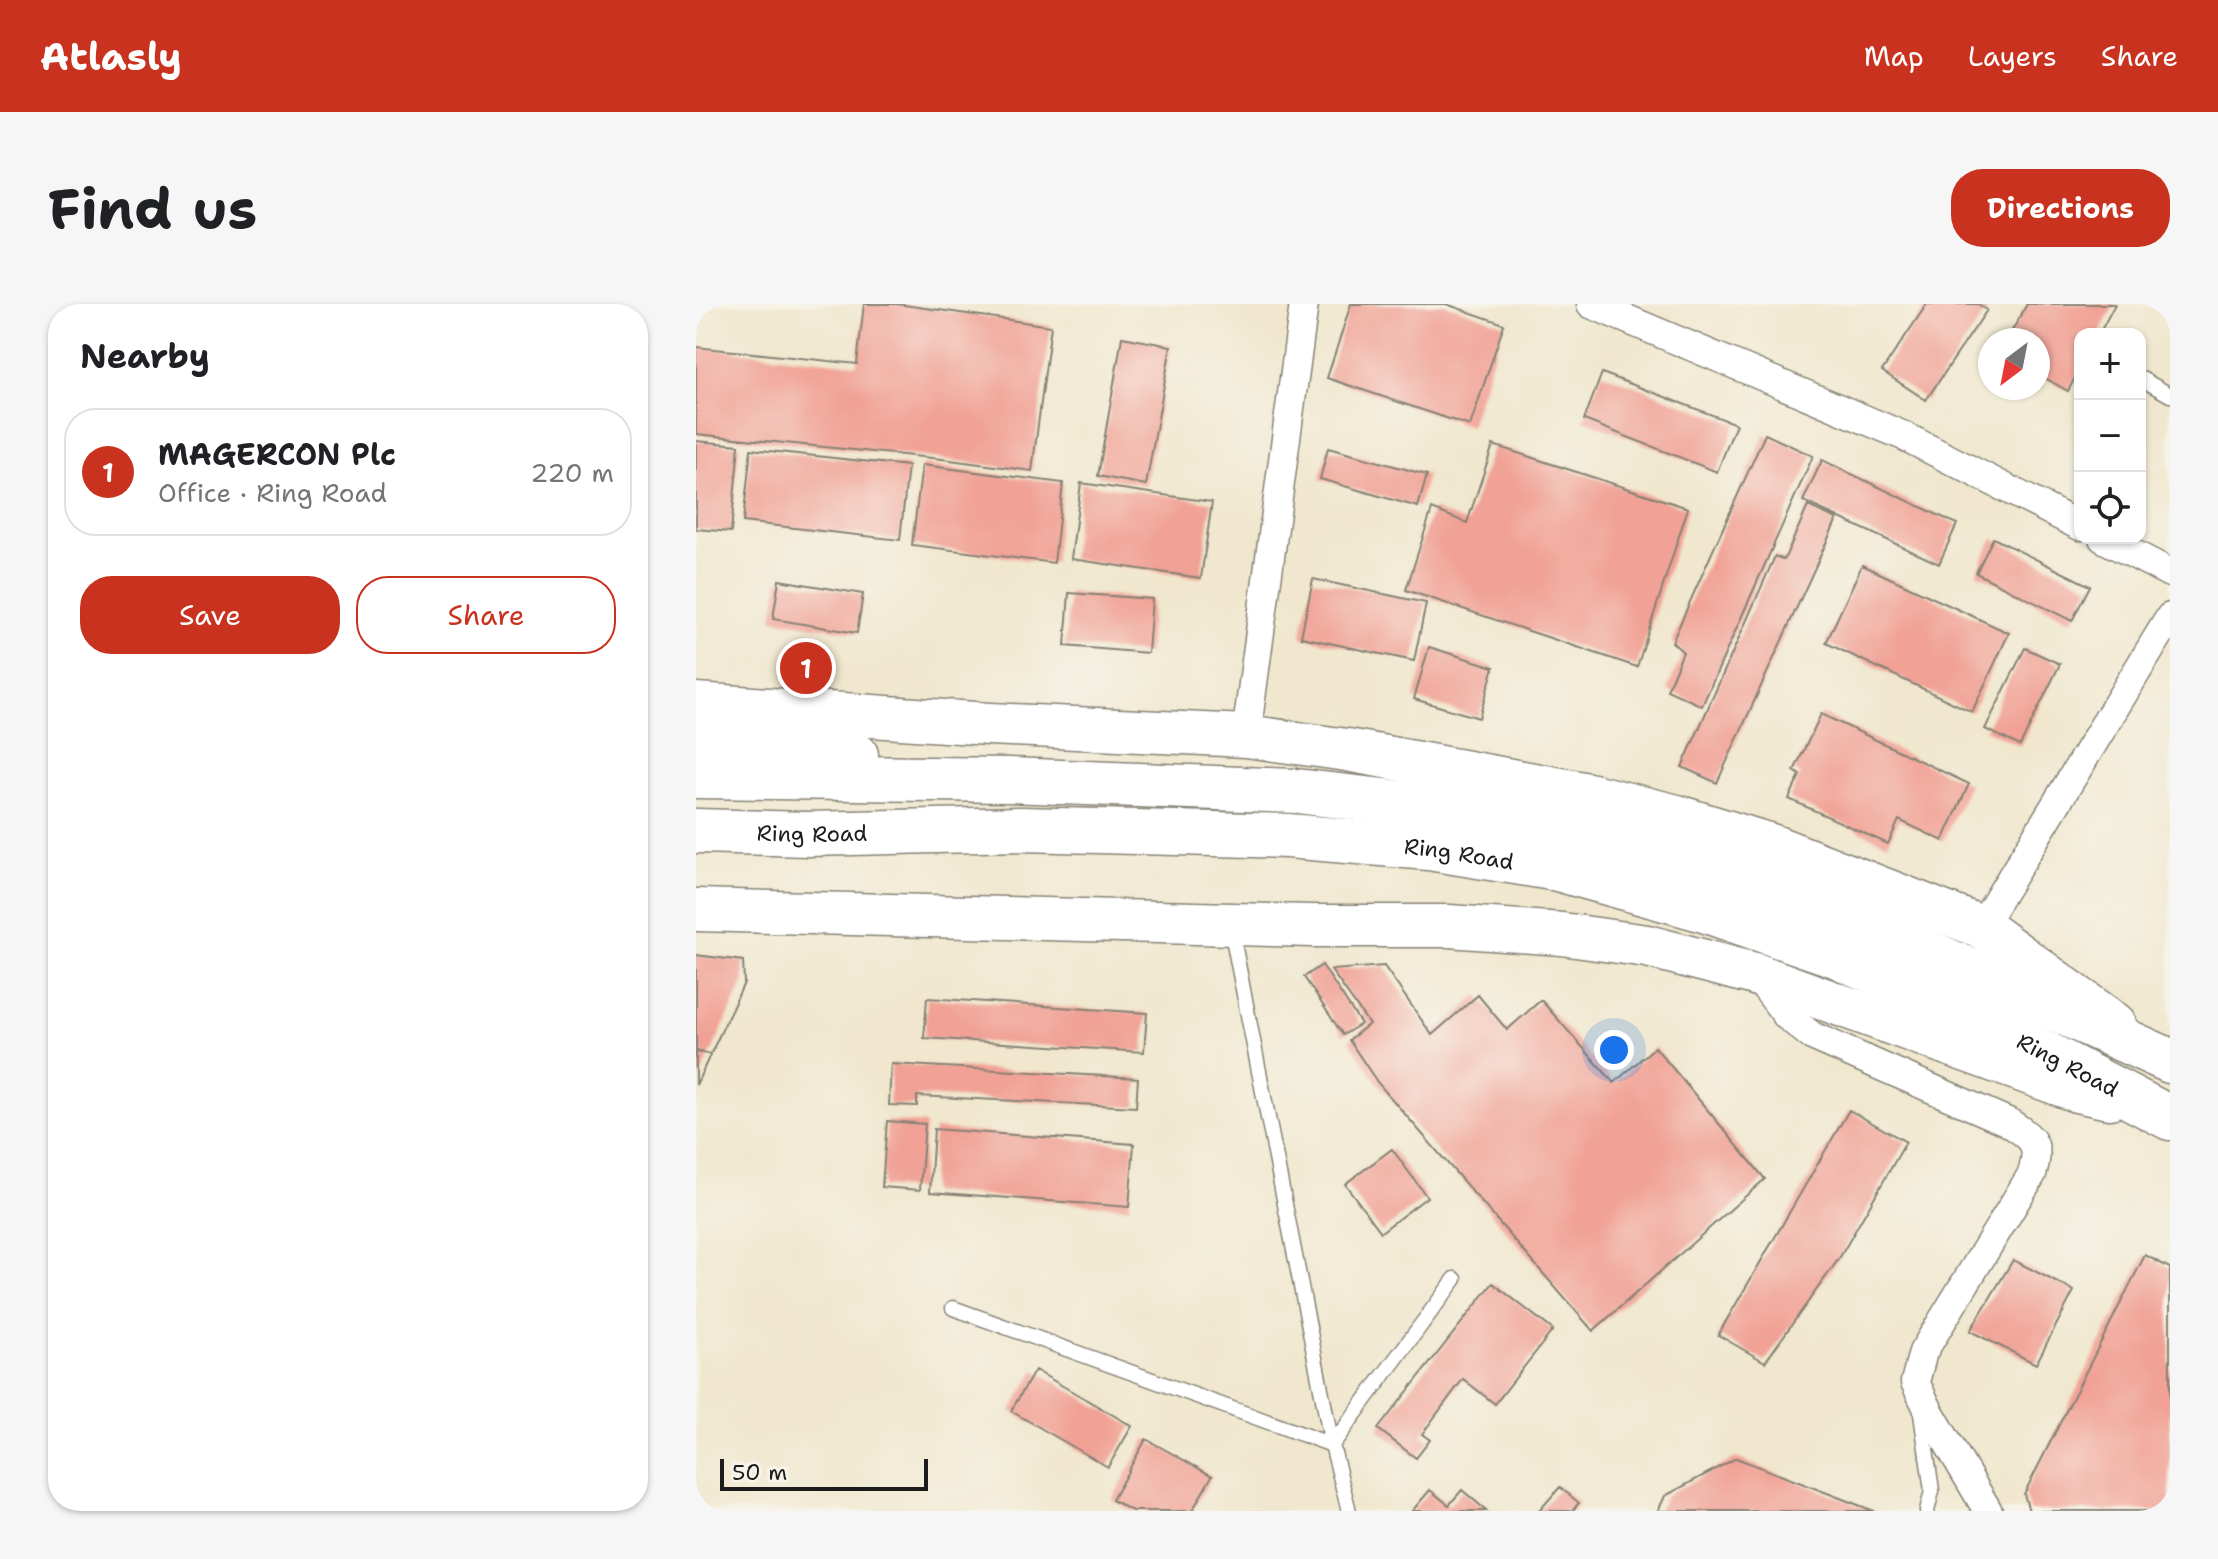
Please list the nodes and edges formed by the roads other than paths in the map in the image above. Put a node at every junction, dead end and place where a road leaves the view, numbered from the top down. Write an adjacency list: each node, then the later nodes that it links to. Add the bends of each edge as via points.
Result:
1 (1304, 304): 10 (street)
2 (1591, 304): 5 (street, via 1904,436)
3 (2146, 381): 4 (lane)
4 (2170, 395)
5 (2074, 523)
6 (2114, 544): 7 (street)
7 (2170, 573)
8 (2170, 617): 17 (street)
9 (696, 704): 10 (street)
10 (1246, 736): 17 (street, via 1543,785 1662,812 1771,845)
11 (696, 739): 13 (highway, via 778,744)
12 (696, 776): 13 (highway, Ring Road)
13 (1009, 780): 19 (highway, Ring Road, via 1296,791 1445,808 1558,829 1712,868 1851,917)
14 (696, 831): 20 (highway, Ring Road, via 1021,829 1288,836 1429,848 1558,869 1701,909 1838,956 1972,1015)
15 (696, 910): 16 (street)
16 (1230, 924): 18 (street, via 1449,926 1562,934 1647,946); 24 (lane)
17 (1981, 927): 19 (street)
18 (1755, 974): 20 (street, via 2077,1091); 23 (street, via 1787,1016 1812,1036 2031,1137 2038,1155 2032,1174 1923,1352)
19 (2168, 1060)
20 (2160, 1112)
21 (1455, 1279): 24 (lane)
22 (953, 1308): 24 (lane)
23 (1915, 1382): 26 (lane, via 1932,1491); 27 (street)
24 (1332, 1445): 25 (lane)
25 (1349, 1511)
26 (1927, 1511)
27 (1988, 1511)

